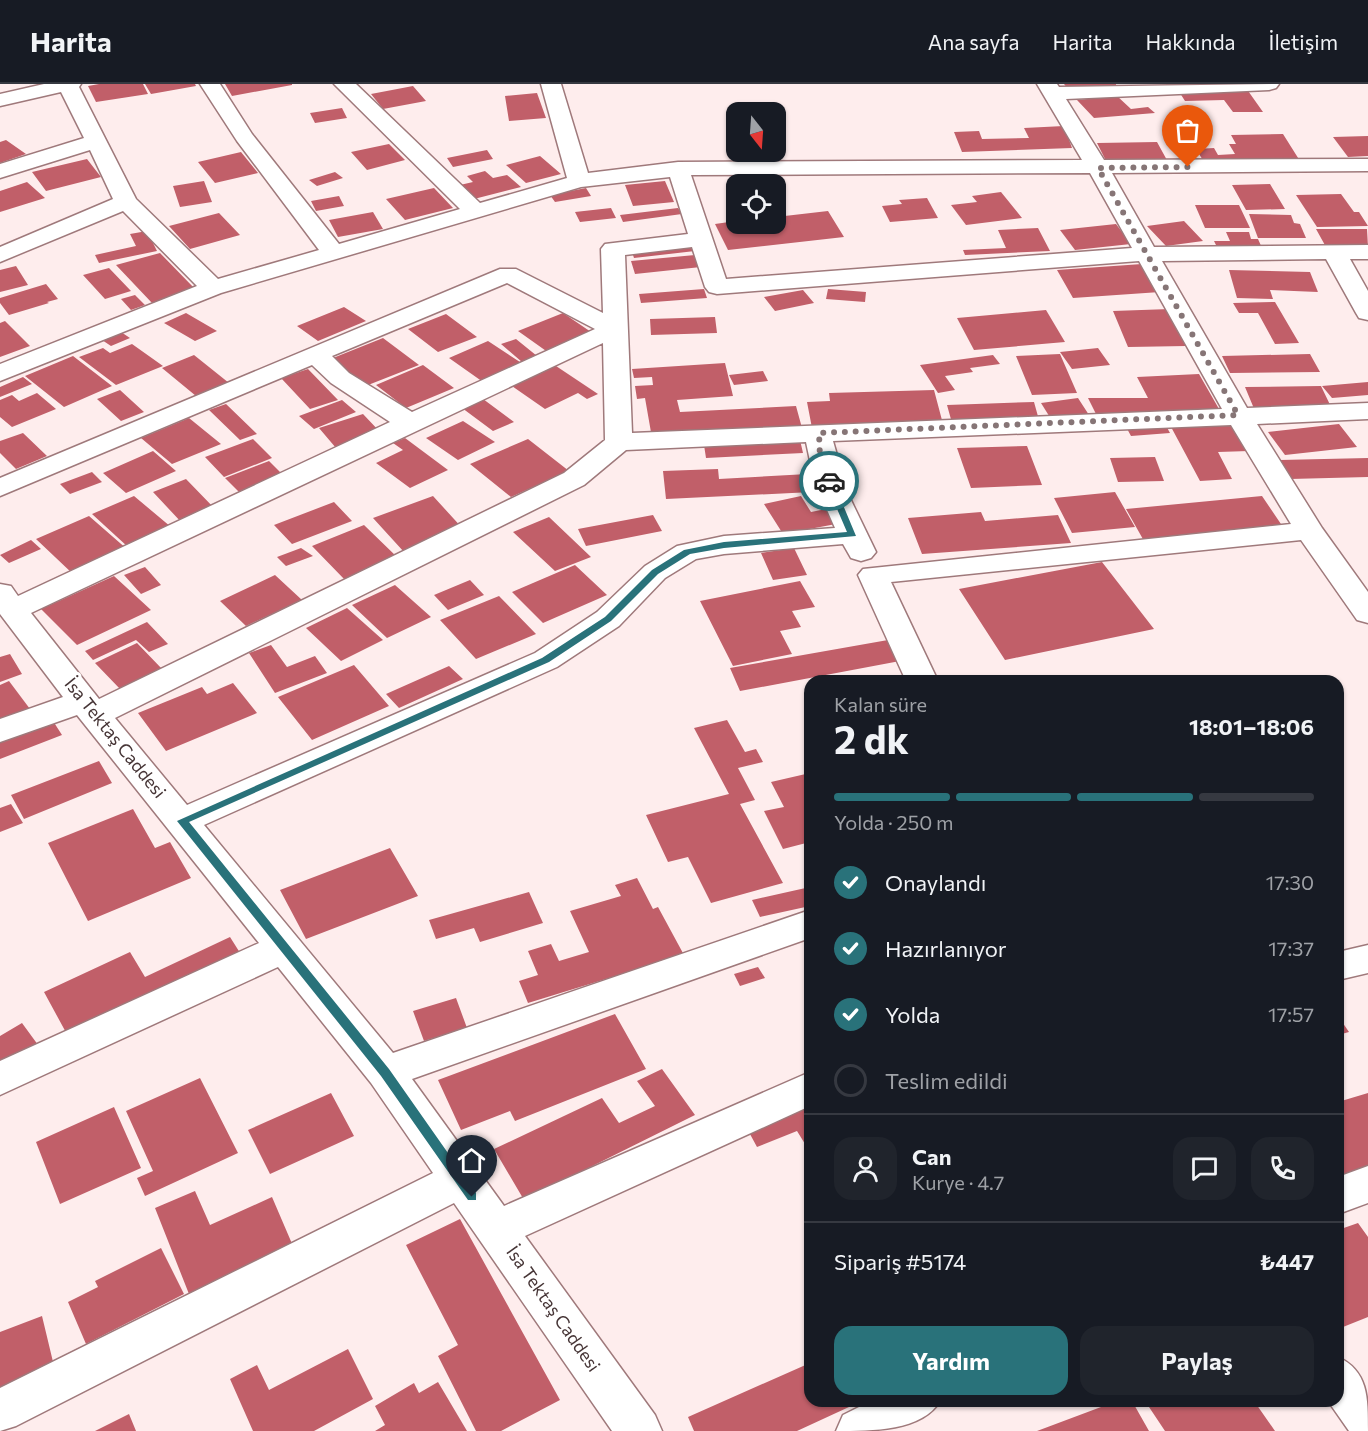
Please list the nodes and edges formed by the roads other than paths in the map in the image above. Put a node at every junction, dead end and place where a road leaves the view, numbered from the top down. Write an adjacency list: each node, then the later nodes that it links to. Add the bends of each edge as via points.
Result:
1 (70, 84): 7 (street); 8 (street)
2 (210, 84): 19 (street, via 244,137)
3 (344, 84): 15 (street)
4 (551, 84): 13 (street)
5 (1269, 84): 6 (street)
6 (1050, 89): 10 (street)
7 (0, 100)
8 (96, 141): 12 (street); 14 (street)
9 (1368, 165): 10 (street)
10 (1098, 168): 11 (street); 20 (street)
11 (678, 169): 13 (street); 16 (street)
12 (0, 171)
13 (579, 181): 15 (street)
14 (126, 202): 21 (street); 22 (street)
15 (475, 211): 19 (street)
16 (701, 239): 20 (street, via 717,287); 24 (street, via 613,249)
17 (1334, 252): 18 (street); 20 (street); 23 (street)
18 (1368, 252)
19 (334, 253): 22 (street)
20 (1145, 254): 28 (street)
21 (0, 255)
22 (213, 288): 26 (street)
23 (1368, 313)
24 (614, 329): 25 (street, via 508,274); 29 (street); 31 (street)
25 (315, 354): 29 (street, via 340,378); 32 (street)
26 (0, 373)
27 (1368, 411): 28 (street)
28 (1238, 415): 30 (street); 33 (street)
29 (410, 423): 36 (street)
30 (819, 433): 31 (street); 34 (street, via 820,458)
31 (619, 442): 39 (street, via 574,479)
32 (0, 488)
33 (1309, 531): 35 (street); 37 (street)
34 (853, 535): 35 (street); 41 (street, via 724,545 687,552 655,572 608,619 546,660)
35 (873, 575): 38 (street)
36 (6, 601): 39 (street, İsa Tektaş Caddesi)
37 (1365, 605)
38 (919, 675)
39 (89, 708): 40 (street); 41 (street, İsa Tektaş Caddesi)
40 (0, 731)
41 (182, 821): 43 (street, İsa Tektaş Caddesi)
42 (804, 926): 46 (street)
43 (283, 948): 46 (street, İsa Tektaş Caddesi); 47 (street)
44 (1368, 959): 45 (street)
45 (1344, 965)
46 (385, 1072): 49 (street, İsa Tektaş Caddesi)
47 (0, 1078)
48 (804, 1091): 52 (street)
49 (460, 1180): 52 (street, İsa Tektaş Caddesi); 55 (street)
50 (1368, 1184): 51 (street)
51 (1344, 1194)
52 (496, 1229): 57 (street, İsa Tektaş Caddesi)
53 (1344, 1386): 56 (street)
54 (905, 1407): 58 (street)
55 (0, 1411)
56 (1368, 1420)
57 (639, 1431)
58 (859, 1431)

